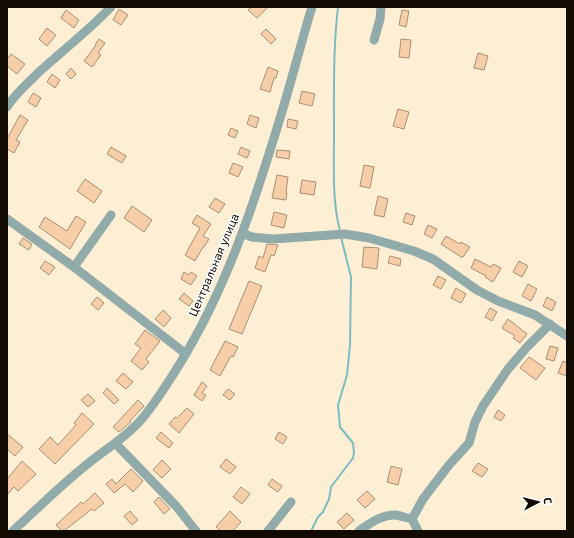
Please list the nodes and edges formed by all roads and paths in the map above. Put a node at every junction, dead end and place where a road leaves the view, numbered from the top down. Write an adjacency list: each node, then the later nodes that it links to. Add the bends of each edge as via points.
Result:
1 (110, 7): 5 (street, via 88,30 27,83)
2 (312, 7): 8 (street, Центральная улица, via 281,114)
3 (381, 7): 4 (street)
4 (374, 40)
5 (7, 107)
6 (111, 215): 9 (street)
7 (7, 219): 9 (street)
8 (242, 233): 10 (street, via 252,237 273,239 345,234 414,251 433,259 498,301); 12 (street, Центральная улица, via 216,297)
9 (74, 266): 12 (street)
10 (550, 324): 11 (street); 15 (street, via 527,347 483,406 469,443 423,499)
11 (567, 336)
12 (186, 354): 13 (street, Центральная улица, via 141,421)
13 (116, 444): 16 (street, Центральная улица, via 86,465); 17 (street, via 176,506)
14 (291, 502): 18 (street)
15 (412, 519): 19 (street, via 395,515 384,517); 20 (street)
16 (13, 531)
17 (196, 531)
18 (268, 531)
19 (360, 531)
20 (418, 531)

